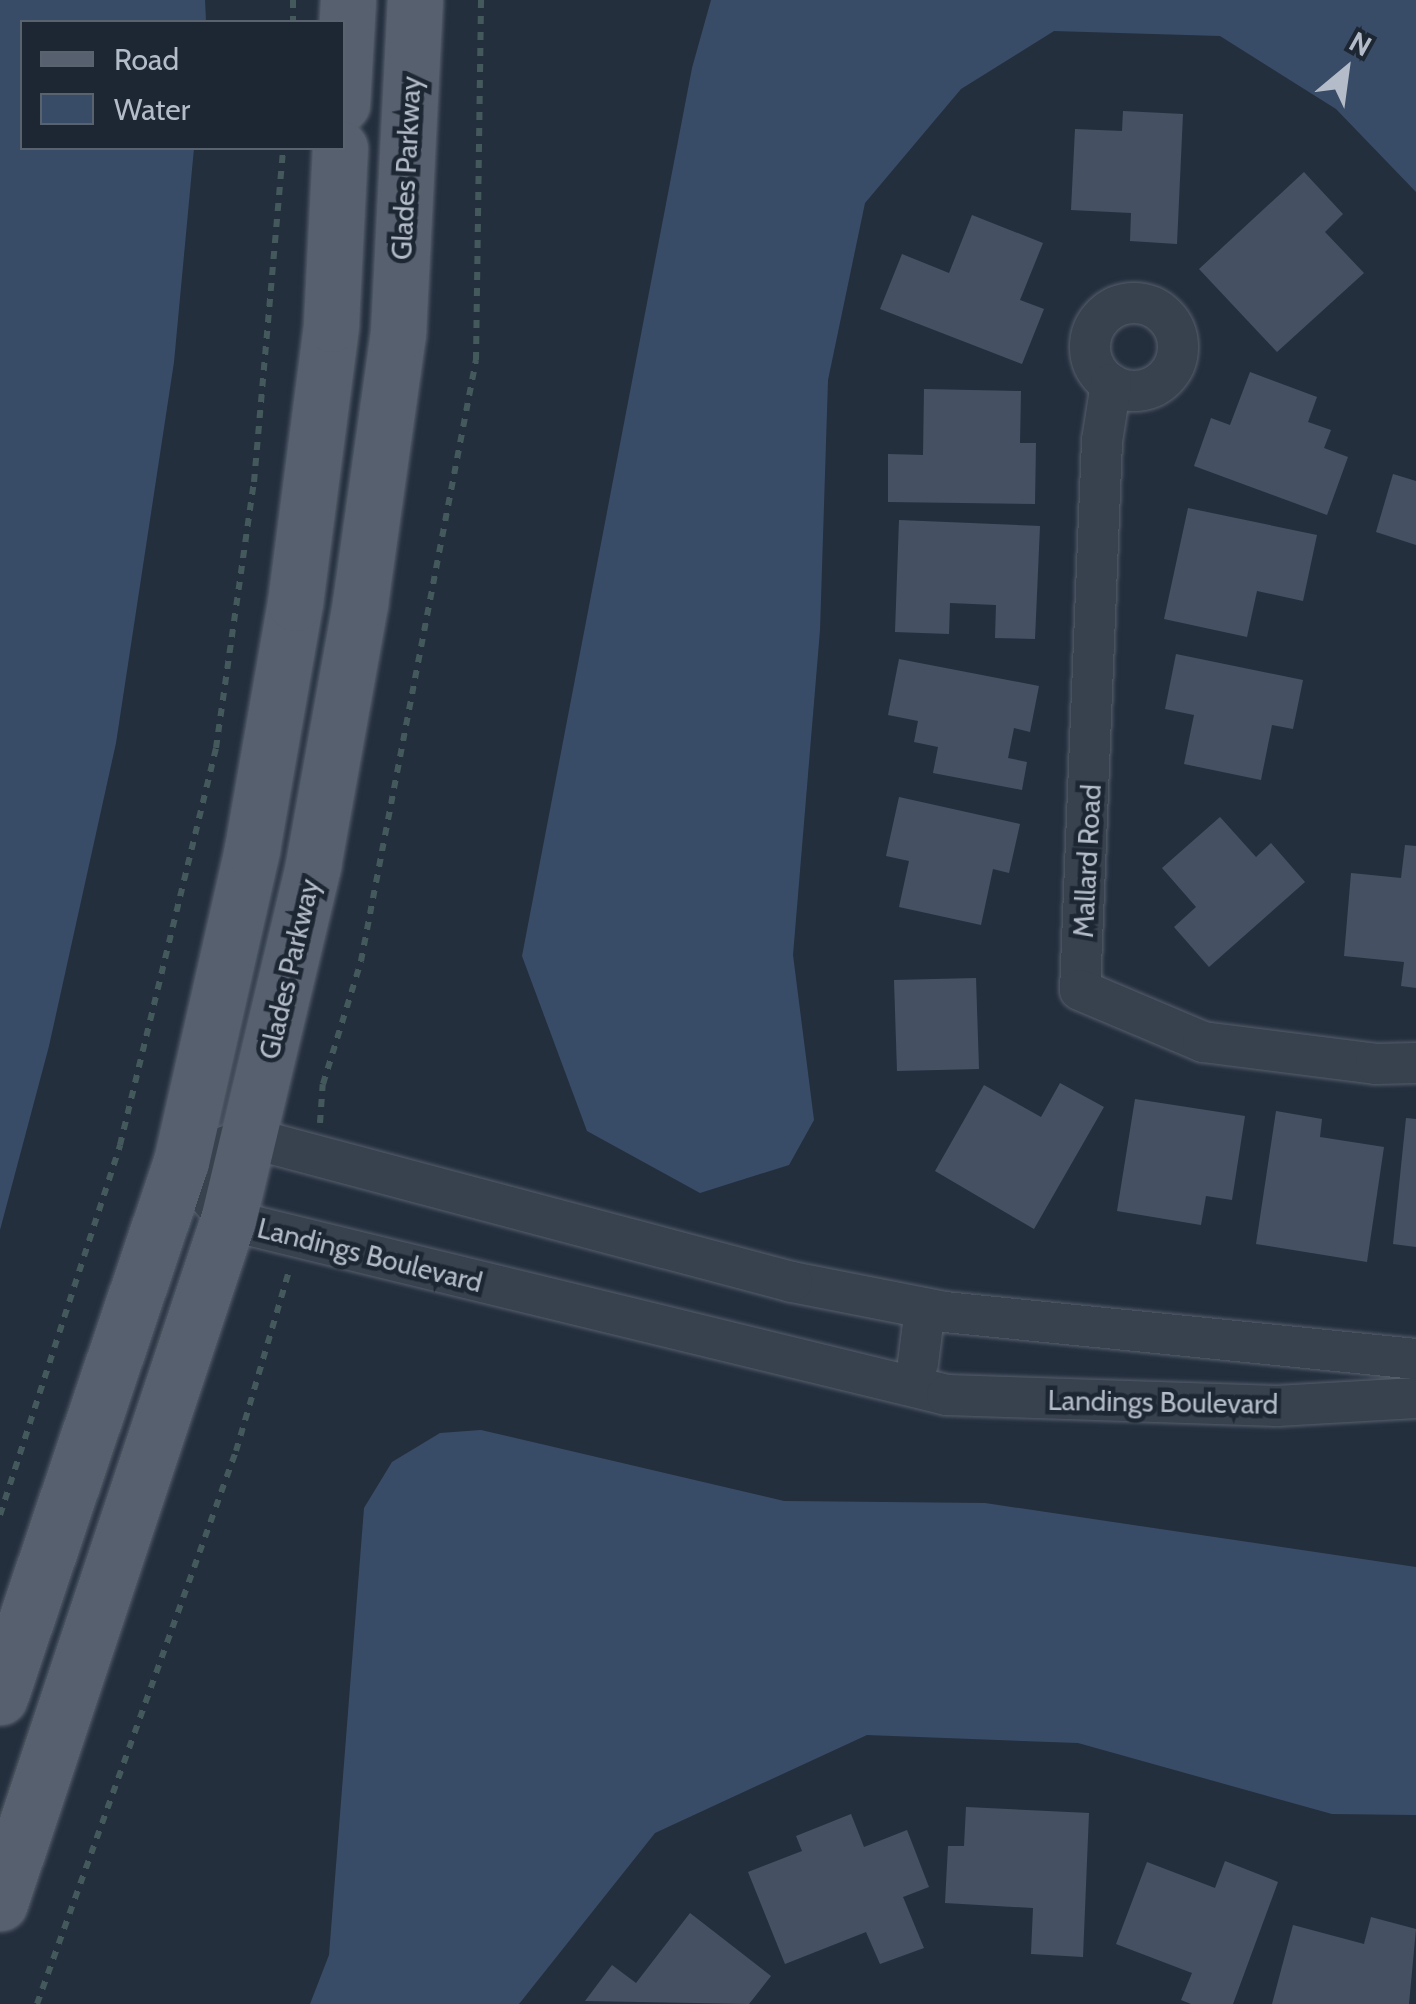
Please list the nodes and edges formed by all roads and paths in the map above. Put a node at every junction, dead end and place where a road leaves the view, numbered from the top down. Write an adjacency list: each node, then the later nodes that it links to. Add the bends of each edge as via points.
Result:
1 (348, 0): 3 (main road)
2 (415, 0): 8 (main road, Glades Parkway, via 398,333 360,603 313,864)
3 (345, 52)
4 (283, 150): 17 (path, via 254,482 216,748 120,1145)
5 (340, 150): 9 (main road, via 331,324 294,603 252,849)
6 (1111, 384): 7 (street, Mallard Road, via 1102,441 1080,990 1203,1042)
7 (1416, 1063)
8 (250, 1138): 9 (street); 10 (main road, Glades Parkway); 11 (street, Landings Boulevard, via 792,1282)
9 (181, 1162): 10 (street, Landings Boulevard); 18 (main road)
10 (228, 1220): 12 (street, Landings Boulevard); 19 (main road, Glades Parkway)
11 (925, 1308): 13 (street, Landings Boulevard); 14 (street)
12 (769, 1354): 14 (street); 16 (street, Landings Boulevard, via 947,1396)
13 (1416, 1360)
14 (918, 1363): 16 (street)
15 (1416, 1398): 16 (street, Landings Boulevard, via 1277,1406)
16 (1074, 1400)
17 (0, 1515)
18 (0, 1697)
19 (0, 1903)

